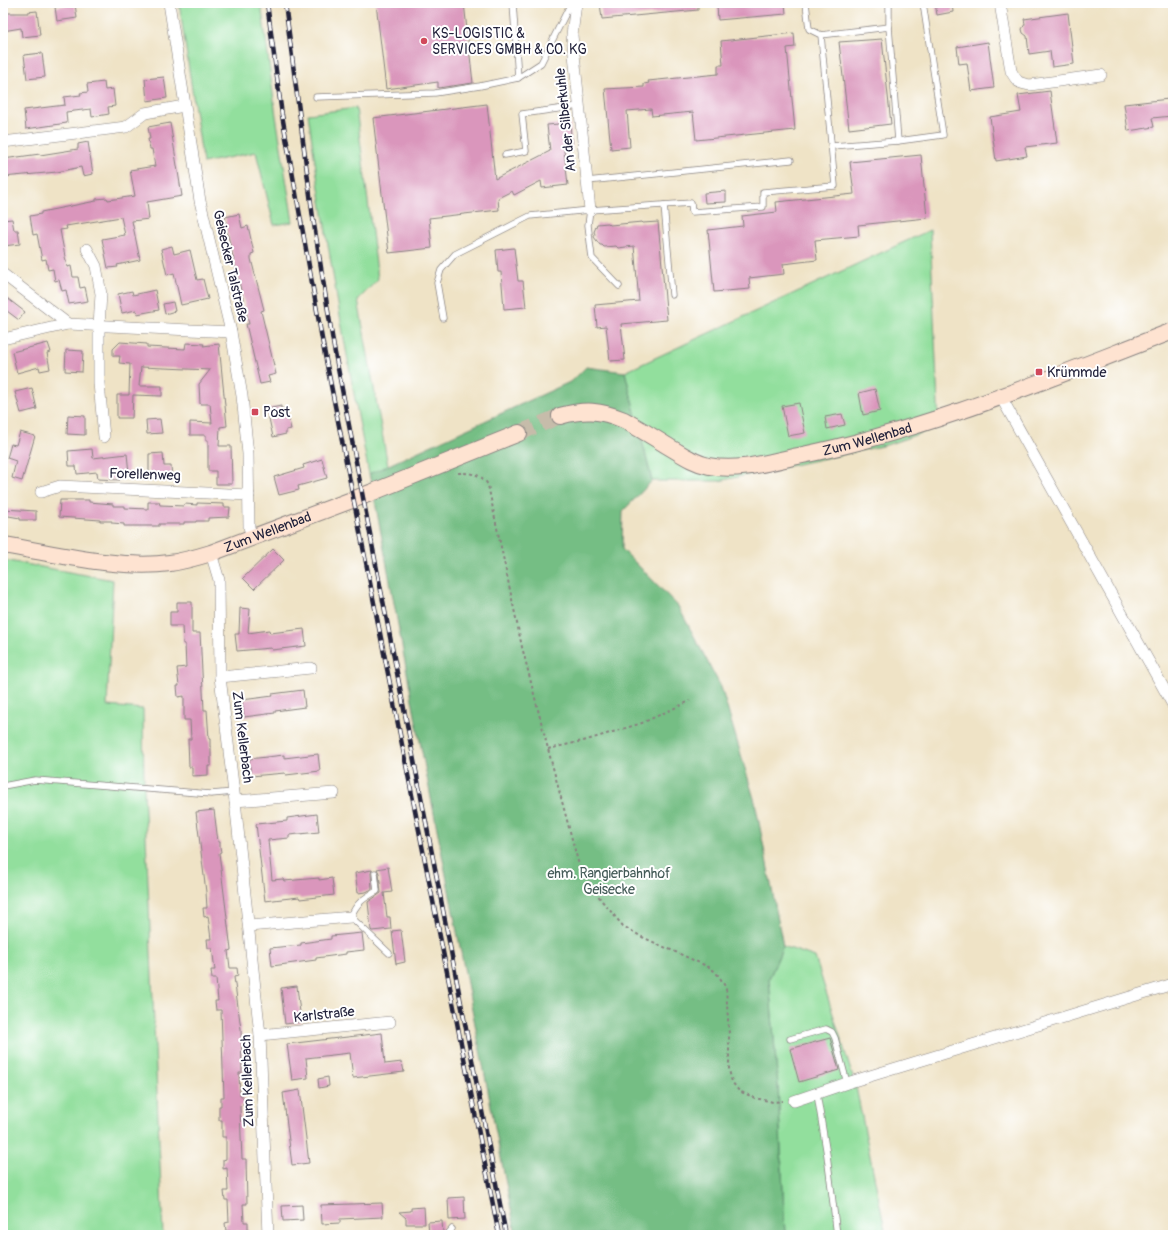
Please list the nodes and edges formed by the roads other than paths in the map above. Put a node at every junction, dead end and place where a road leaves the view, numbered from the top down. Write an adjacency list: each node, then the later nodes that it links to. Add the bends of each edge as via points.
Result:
1 (169, 3): 14 (street, Geisecker Talstraße)
2 (513, 3): 12 (lane)
3 (571, 3): 12 (lane, via 540,63)
4 (576, 3): 15 (street, An der Silberkuhle, via 572,35)
5 (806, 3): 10 (lane, via 809,29)
6 (889, 3): 9 (lane)
7 (923, 3): 16 (lane, via 943,135)
8 (1000, 3): 11 (street, via 1011,71 1020,84 1030,85)
9 (889, 27): 10 (lane); 16 (lane)
10 (821, 35): 18 (lane)
11 (1101, 75)
12 (518, 78): 13 (lane, via 435,93)
13 (316, 97)
14 (184, 106): 17 (street, via 144,114 126,127); 32 (street, Geisecker Talstraße, via 200,201)
15 (579, 106): 19 (lane, via 522,114 526,151); 21 (street, An der Silberkuhle)
16 (898, 140): 18 (lane)
17 (3, 142)
18 (832, 146): 22 (lane, via 835,186 763,192 763,206 692,212 691,203)
19 (505, 155)
20 (791, 160): 21 (lane)
21 (587, 181): 23 (street, An der Silberkuhle)
22 (664, 205): 23 (lane); 27 (lane)
23 (590, 210): 26 (lane, via 588,225 592,258); 28 (lane, via 530,216 456,254 441,270 437,283)
24 (87, 249): 30 (street, via 96,266 101,294)
25 (3, 274): 29 (street)
26 (619, 286)
27 (672, 295)
28 (443, 318)
29 (68, 324): 30 (street); 33 (street)
30 (99, 326): 32 (street); 37 (street, via 99,382)
31 (1173, 331): 34 (main road, Zum Wellenbad)
32 (231, 332): 39 (street, Geisecker Talstraße, via 244,411)
33 (3, 339)
34 (1001, 397): 35 (main road, Zum Wellenbad, via 882,436 736,468 698,463 611,415 588,411); 45 (street)
35 (560, 416)
36 (519, 433): 40 (main road, Zum Wellenbad)
37 (104, 436)
38 (41, 492): 39 (street, Forellenweg, via 60,486)
39 (249, 495): 40 (street, Geisecker Talstraße)
40 (252, 537): 42 (main road, Zum Wellenbad)
41 (3, 545): 42 (main road, Zum Wellenbad, via 92,560 134,564 168,563)
42 (211, 553): 44 (street, Zum Kellerbach, via 219,580)
43 (311, 668): 44 (street, Zum Kellerbach)
44 (220, 677): 48 (street, Zum Kellerbach)
45 (1173, 705)
46 (3, 786): 48 (lane, via 35,780)
47 (334, 793): 48 (street, Zum Kellerbach)
48 (235, 797): 51 (street, Zum Kellerbach)
49 (375, 873): 50 (lane, via 377,891 355,908)
50 (351, 917): 51 (street); 52 (lane)
51 (249, 926): 55 (street, Zum Kellerbach)
52 (389, 953)
53 (1173, 984): 57 (street)
54 (390, 1022): 55 (street, Karlstraße)
55 (260, 1035): 61 (street, Zum Kellerbach)
56 (790, 1040): 57 (lane, via 826,1029 832,1032)
57 (847, 1083): 58 (street)
58 (817, 1094): 59 (street); 63 (lane)
59 (794, 1101)
60 (452, 1229): 62 (lane)
61 (268, 1235)
62 (447, 1235)
63 (837, 1235)

